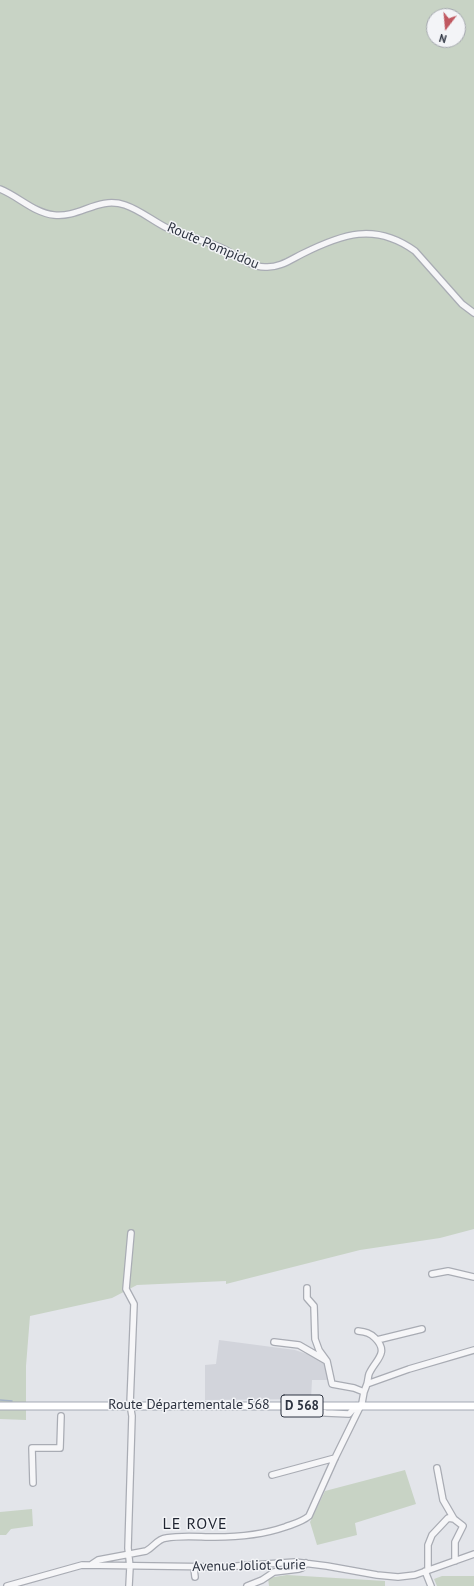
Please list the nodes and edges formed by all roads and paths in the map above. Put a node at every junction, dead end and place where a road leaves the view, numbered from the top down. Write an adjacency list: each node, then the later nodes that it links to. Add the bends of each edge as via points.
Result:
1 (0, 189): 2 (street, Route Pompidou, via 41,212 55,215 68,214 100,203 125,205 167,228 214,244 261,267 280,265 355,234 385,236 406,244 415,251 462,304)
2 (474, 313)
3 (131, 1233): 16 (street, via 126,1289 134,1304)
4 (432, 1274): 5 (street, via 448,1271)
5 (474, 1277)
6 (307, 1288): 12 (street, via 307,1298 314,1306 315,1339)
7 (422, 1329): 9 (street)
8 (358, 1331): 9 (street, via 368,1332)
9 (377, 1340): 13 (street, via 382,1351)
10 (274, 1342): 12 (street, via 299,1345)
11 (474, 1350): 13 (street, via 409,1368)
12 (327, 1361): 14 (street, via 332,1384)
13 (367, 1384): 14 (street)
14 (364, 1392): 17 (street)
15 (0, 1406): 16 (main road, Route Départementale 568 / D 568)
16 (133, 1406): 17 (main road, Route Départementale 568 / D 568); 26 (street)
17 (358, 1406): 18 (main road, Route Départementale 568 / D 568); 20 (street)
18 (474, 1406)
19 (61, 1416): 23 (street, via 60,1448 32,1448)
20 (335, 1458): 22 (street); 26 (street, via 309,1516 304,1520 247,1536 165,1538 159,1540 153,1548)
21 (437, 1468): 24 (street, via 444,1500)
22 (272, 1475)
23 (33, 1483)
24 (454, 1519): 27 (street, via 463,1526 455,1542); 32 (street, via 448,1518 432,1535 428,1545)
25 (474, 1554): 27 (street, Avenue Joliot Curie)
26 (129, 1555): 29 (street, via 98,1560); 30 (street)
27 (455, 1561): 32 (street, Avenue Joliot Curie)
28 (306, 1563): 31 (street, Avenue Joliot Curie); 32 (street, Avenue Joliot Curie, via 398,1577); 36 (street, via 299,1570 274,1572)
29 (92, 1564): 30 (street, Avenue Joliot Curie); 34 (street)
30 (130, 1567): 31 (street, Avenue Joliot Curie); 35 (street)
31 (194, 1568): 33 (street)
32 (427, 1571): 37 (street)
33 (195, 1577)
34 (7, 1586)
35 (129, 1586)
36 (247, 1586)
37 (431, 1586)

